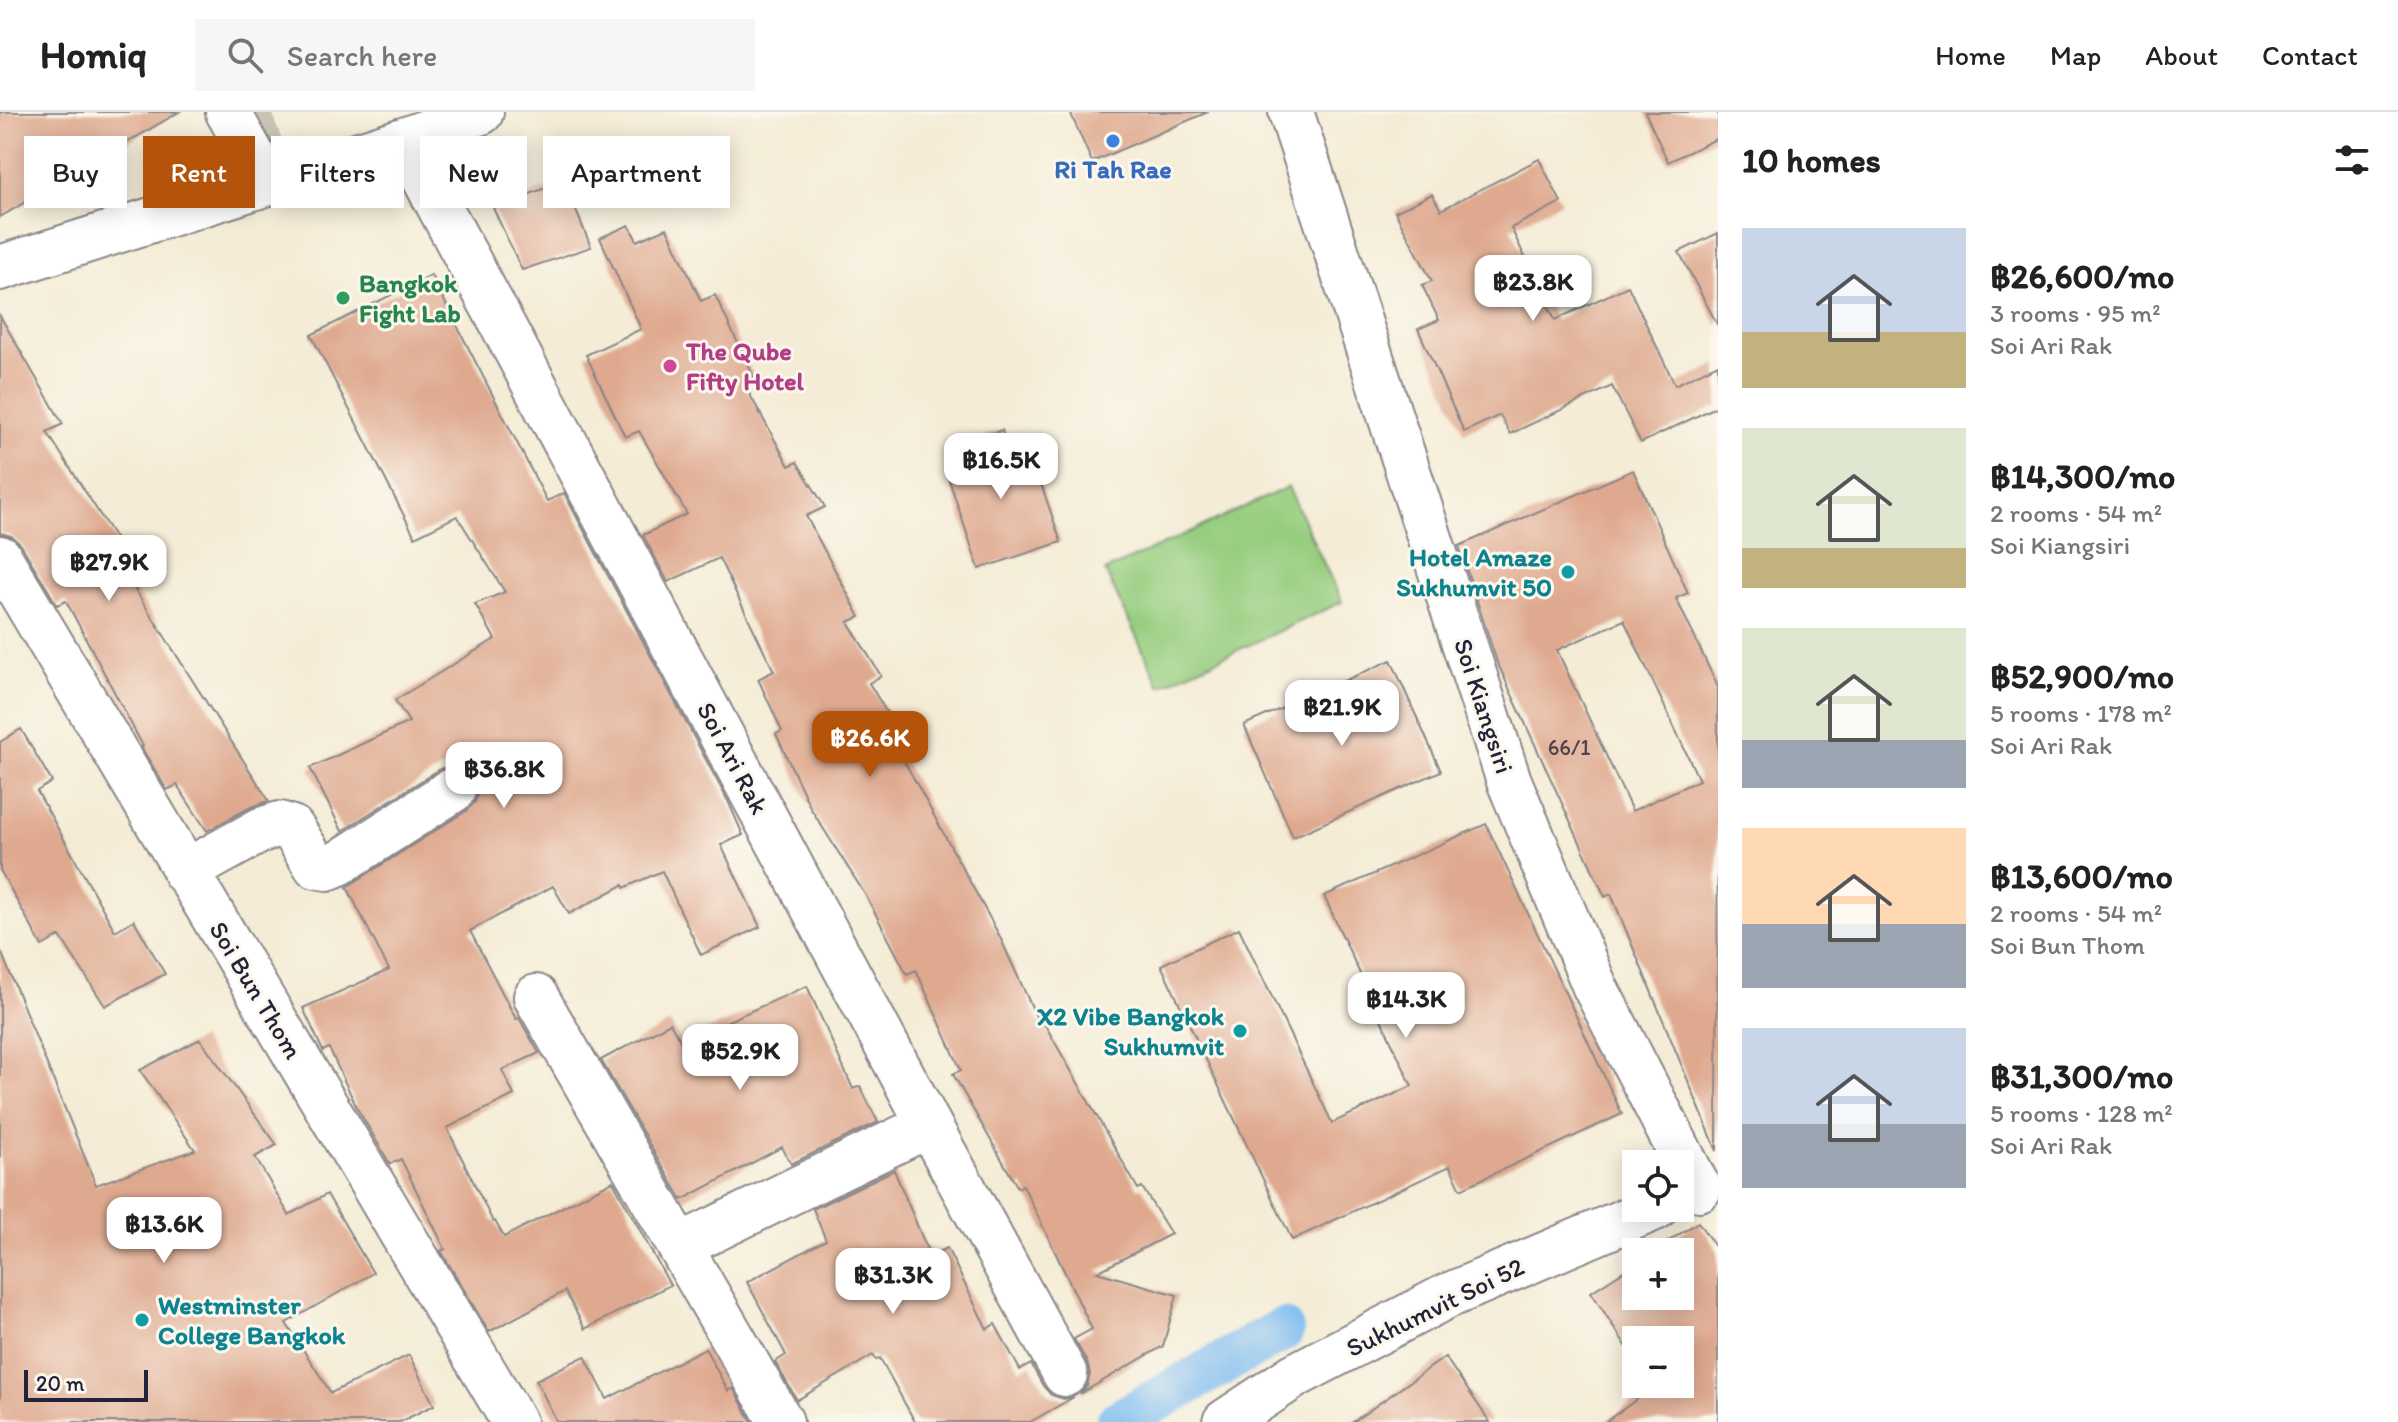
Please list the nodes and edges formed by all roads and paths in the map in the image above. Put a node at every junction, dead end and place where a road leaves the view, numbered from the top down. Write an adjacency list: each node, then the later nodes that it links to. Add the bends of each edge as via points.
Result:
1 (481, 112): 4 (street)
2 (1291, 112): 13 (street, Soi Kiangsiri, via 1509,781 1595,987)
3 (244, 127): 6 (street)
4 (404, 140): 12 (street, Soi Ari Rak)
5 (271, 182): 6 (street)
6 (268, 183): 7 (street)
7 (0, 268)
8 (0, 558): 10 (street, Soi Bun Thom)
9 (453, 790): 10 (street, via 327,868 316,866 292,828 280,824)
10 (185, 872): 17 (street, Soi Bun Thom)
11 (536, 997): 15 (street)
12 (929, 1125): 15 (street); 16 (street, Soi Ari Rak)
13 (1699, 1189)
14 (1622, 1222): 19 (street, Sukhumvit Soi 52, via 1445,1297 1294,1376)
15 (680, 1246): 18 (street)
16 (1065, 1374)
17 (514, 1422)
18 (781, 1422)
19 (1225, 1422)

